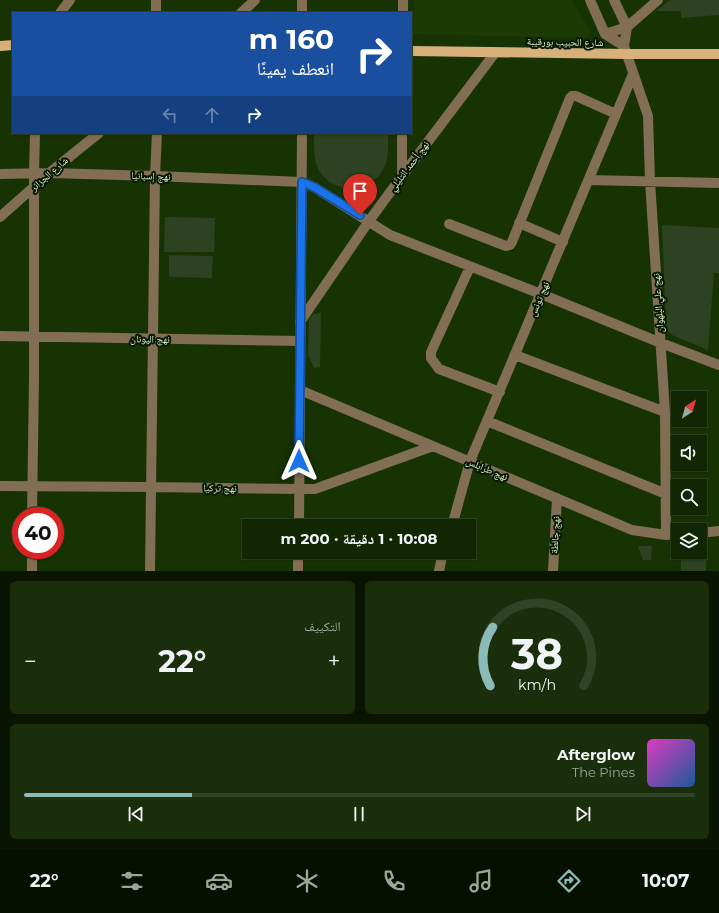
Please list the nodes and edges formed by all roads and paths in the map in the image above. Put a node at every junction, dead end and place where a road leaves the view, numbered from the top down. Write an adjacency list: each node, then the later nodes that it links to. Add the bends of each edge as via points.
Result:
1 (70, 0): 9 (street)
2 (156, 0): 10 (street)
3 (255, 0): 11 (street)
4 (302, 0): 12 (street)
5 (403, 0): 13 (street)
6 (590, 0): 15 (street)
7 (614, 0): 14 (street)
8 (658, 0): 14 (street)
9 (61, 12)
10 (156, 12)
11 (242, 12)
12 (302, 12)
13 (403, 12)
14 (627, 27): 15 (street); 18 (street)
15 (606, 34): 18 (street)
16 (0, 46): 17 (main road)
17 (12, 46)
18 (626, 50): 20 (main road, شارع الحبيب بورقيبة); 21 (main road, شارع الحبيب بورقيبة); 22 (street, نهج علي البلهوان)
19 (412, 51): 20 (main road, شارع الحبيب بورقيبة)
20 (495, 53): 33 (street, نهج أحمد التليلي)
21 (719, 54)
22 (633, 74): 23 (street, نهج تونس); 35 (street, نهج علي البلهوان, via 648,116)
23 (616, 114): 34 (street, نهج تونس); 41 (street, via 576,96 570,98)
24 (35, 134): 31 (street)
25 (98, 134): 29 (street, شارع الجزائر)
26 (157, 134): 32 (street)
27 (302, 134): 36 (street)
28 (402, 134): 33 (street)
29 (49, 173): 31 (street, نهج إسبانيا); 32 (street, نهج إسبانيا); 38 (street, شارع الجزائر)
30 (0, 174): 31 (street, نهج إسبانيا)
31 (34, 174): 38 (street)
32 (155, 176): 36 (street, نهج إسبانيا); 49 (street)
33 (402, 176): 40 (street, نهج أحمد التليلي)
34 (589, 180): 35 (street); 43 (street, نهج تونس)
35 (650, 181): 37 (street); 51 (street, نهج علي البلهوان)
36 (302, 182): 40 (street); 46 (street)
37 (719, 183)
38 (34, 188): 39 (street, شارع الجزائر); 47 (street)
39 (0, 217)
40 (369, 221): 44 (street, via 390,235); 46 (street, نهج أحمد التليلي)
41 (519, 223): 42 (street, via 512,242 506,246); 43 (street)
42 (449, 224)
43 (563, 242): 45 (street, نهج تونس)
44 (470, 266): 45 (street); 55 (street, via 431,352 431,358 439,369)
45 (541, 294): 51 (street); 52 (street, نهج تونس)
46 (300, 322): 50 (street)
47 (34, 335): 48 (street, نهج اليونان); 49 (street, نهج اليونان); 61 (street)
48 (0, 336)
49 (153, 339): 50 (street, نهج اليونان); 62 (street)
50 (300, 341): 54 (street)
51 (661, 343): 53 (street); 56 (street, نهج علي البلهوان)
52 (515, 355): 55 (street, نهج تونس); 56 (street)
53 (719, 365)
54 (300, 390): 58 (street, نهج طرابلس); 63 (street)
55 (500, 392): 57 (street, نهج تونس)
56 (665, 412): 64 (street, نهج علي البلهوان)
57 (487, 421): 59 (street, نهج تونس); 64 (street)
58 (433, 446): 59 (street, نهج طرابلس); 63 (street, نهج تركيا, via 315,489)
59 (470, 461): 65 (street, نهج طرابلس); 68 (street, نهج تونس)
60 (0, 486): 61 (street, نهج تركيا)
61 (32, 486): 62 (street, نهج تركيا); 66 (street)
62 (151, 486): 63 (street, نهج تركيا); 77 (street)
63 (299, 489): 67 (street)
64 (666, 494): 71 (street, نهج علي البلهوان)
65 (557, 498): 71 (street, نهج طرابلس, via 632,530); 80 (street, نهج جالطة)
66 (32, 507)
67 (299, 519)
68 (454, 519)
69 (719, 531): 70 (street)
70 (707, 532)
71 (666, 535): 72 (street, نهج طرابلس)
72 (671, 535)
73 (32, 559): 76 (street)
74 (298, 559): 78 (street)
75 (442, 559): 79 (street)
76 (32, 571)
77 (150, 571)
78 (298, 571)
79 (439, 571)
80 (553, 571)

